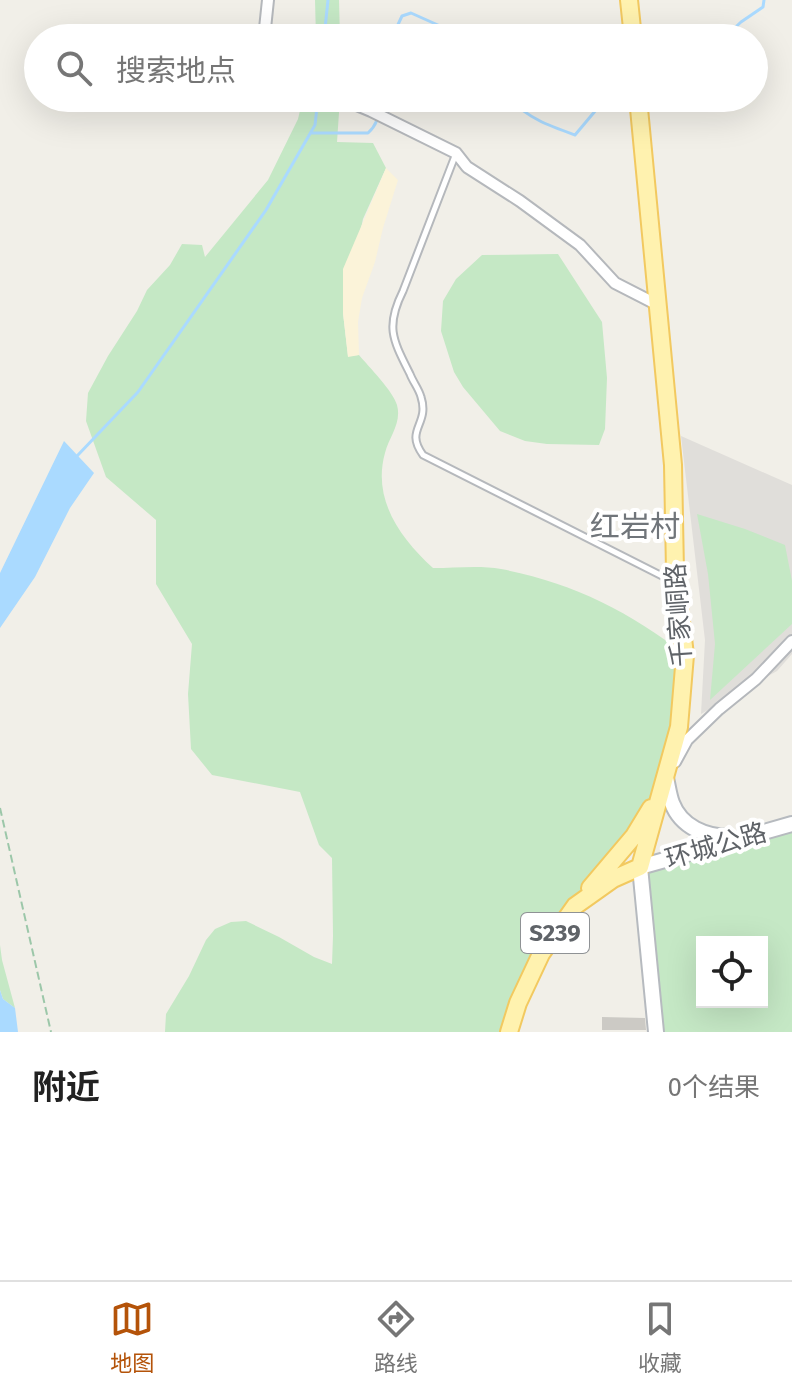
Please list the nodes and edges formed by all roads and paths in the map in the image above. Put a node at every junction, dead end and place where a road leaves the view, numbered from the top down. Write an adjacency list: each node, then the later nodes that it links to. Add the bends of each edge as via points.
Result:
1 (268, 0): 3 (street)
2 (629, 0): 4 (main road)
3 (265, 24)
4 (632, 24)
5 (373, 112): 7 (street)
6 (639, 112): 8 (main road, 千家峒路 / S239)
7 (456, 153): 8 (street, via 467,167 580,245 615,283); 9 (lane, via 394,308 395,343 421,395 423,419 416,445 423,455)
8 (658, 305): 9 (main road, 千家峒路 / S239, via 673,465)
9 (676, 583): 11 (main road, 千家峒路 / S239, via 685,655 679,727)
10 (792, 641): 11 (street, via 687,740)
11 (666, 778): 14 (main road, via 673,806 687,824 718,837); 15 (main road, 千家峒路 / S239); 16 (main road, S239, via 634,836)
12 (0, 808): 17 (path)
13 (792, 824): 14 (main road, 环城公路)
14 (746, 837): 15 (main road, 环城公路)
15 (640, 867): 16 (main road, S239); 19 (main road, 千家峒路)
16 (575, 906): 18 (main road, S239, via 541,954)
17 (51, 1032)
18 (509, 1032)
19 (656, 1032)

